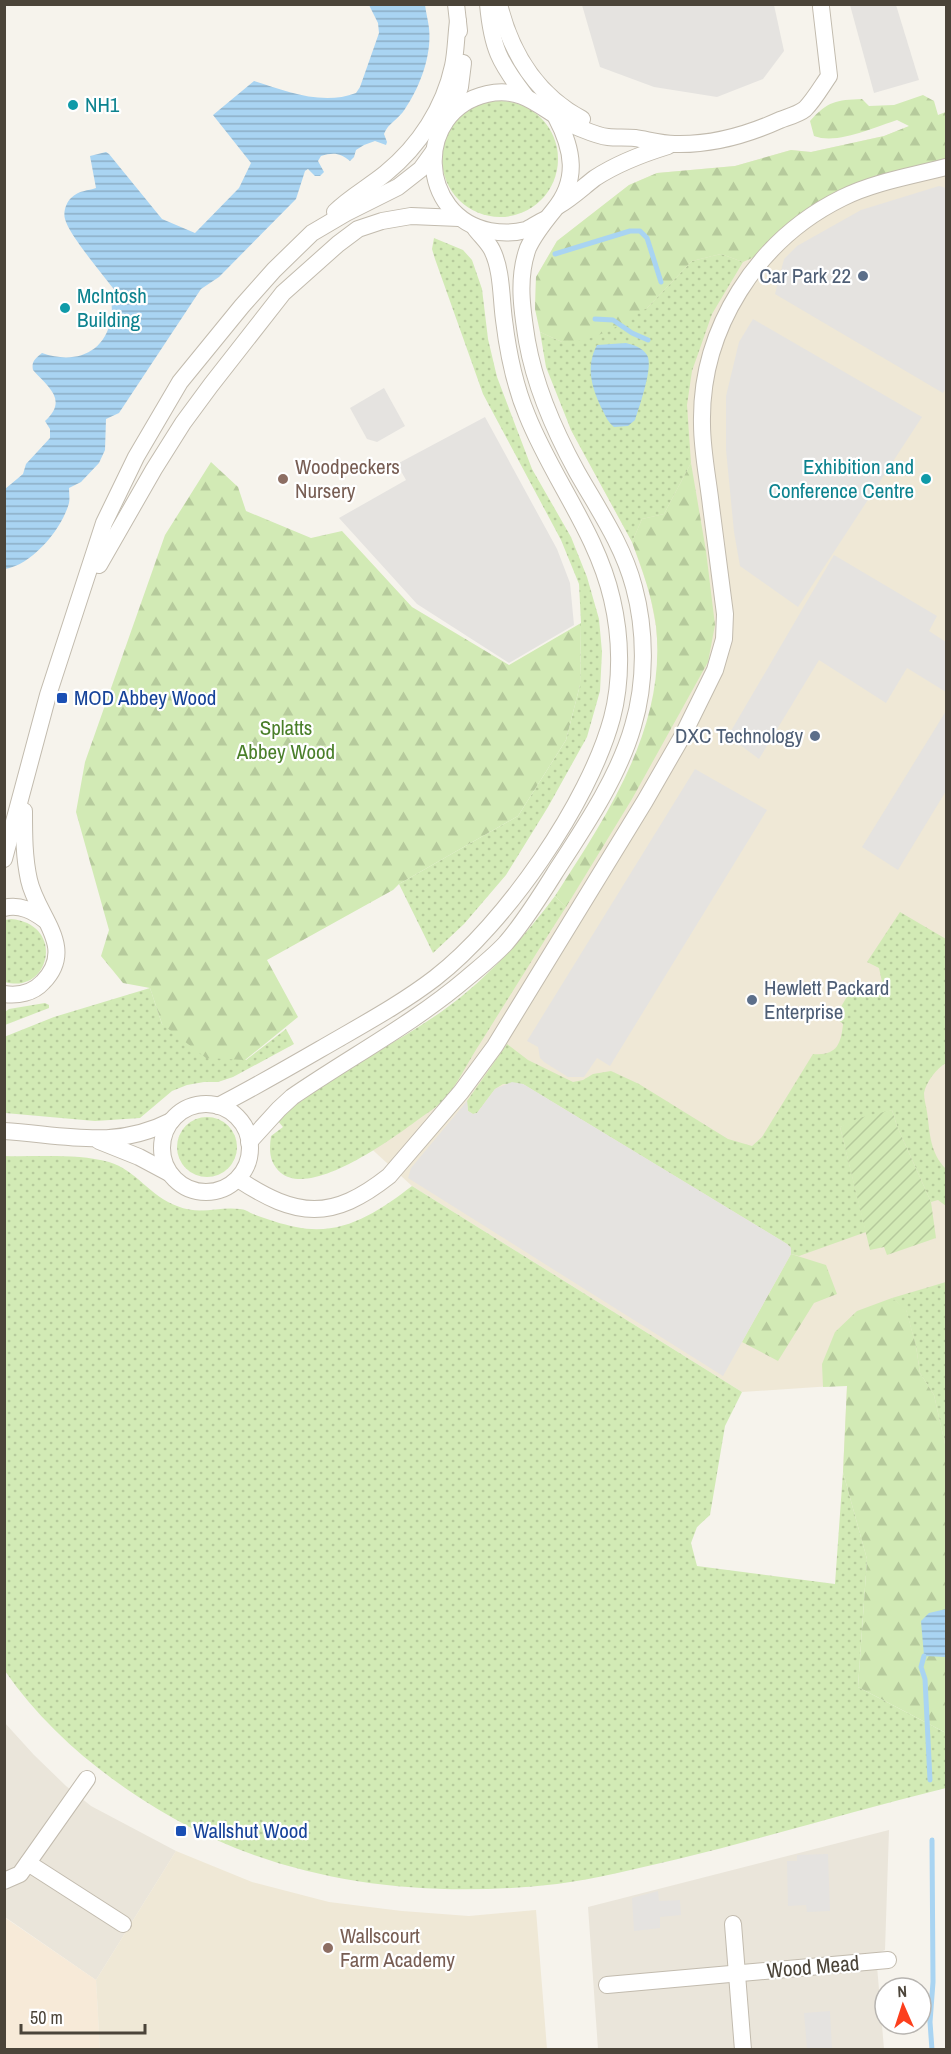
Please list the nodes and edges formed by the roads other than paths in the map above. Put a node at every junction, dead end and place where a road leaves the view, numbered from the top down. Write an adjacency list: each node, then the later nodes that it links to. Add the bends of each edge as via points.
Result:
1 (488, 4): 5 (street, via 491,37 504,69)
2 (499, 4): 8 (street, via 522,63 544,91 584,121)
3 (821, 7): 9 (street, via 829,76 805,109 754,132 713,142)
4 (457, 13): 6 (street, via 463,57 460,87); 15 (street, via 453,65 446,91 415,146)
5 (526, 97): 6 (street, via 488,94 470,100); 7 (street)
6 (451, 114): 10 (street)
7 (556, 117): 8 (street, via 607,137); 12 (street, via 570,147 572,168 568,186)
8 (633, 138): 9 (street)
9 (675, 144): 12 (street, via 637,155 594,179)
10 (434, 151): 13 (street, via 436,180 444,201); 15 (street, via 421,169 398,187)
11 (946, 167): 28 (street, via 870,186 812,215 752,270 719,327 704,384 702,424 724,614 722,649 660,777 483,1064 389,1176 344,1204 303,1210 278,1202)
12 (552, 213): 14 (street, via 526,230 500,233); 26 (street, via 528,248 520,289 528,344 543,399 575,469 612,531 634,587 642,635 642,685 633,728 611,780 579,836 505,943 417,1016 292,1097)
13 (459, 218): 14 (street); 16 (street, via 411,216 358,230 283,293 183,423)
14 (475, 228): 22 (street, via 492,250 511,369 527,415 603,566 618,630 619,671 612,717 597,761 563,826 513,898 478,939 436,977 387,1010)
15 (312, 233): 16 (street, via 242,306 180,382 136,457 104,523)
16 (80, 599): 17 (street, via 48,695)
17 (25, 782): 18 (street); 20 (street, via 23,849 30,883)
18 (4, 859)
19 (4, 908): 20 (street, via 22,907)
20 (45, 920): 21 (street, via 57,945 51,974 27,992)
21 (4, 994)
22 (218, 1106): 23 (street, via 193,1106); 26 (street, via 239,1119)
23 (171, 1121): 25 (street, via 141,1134); 27 (street, via 162,1147)
24 (4, 1131): 25 (street)
25 (96, 1140): 27 (street)
26 (249, 1142): 28 (street, via 249,1155)
27 (170, 1173): 28 (street, via 178,1183 202,1192 221,1189)
28 (238, 1179)
29 (87, 1779): 30 (street)
30 (28, 1863): 31 (street, via 20,1874); 32 (street)
31 (4, 1881)
32 (123, 1924)
33 (733, 1924): 35 (street, Wood Mead)
34 (888, 1960): 35 (street, Wood Mead)
35 (737, 1974): 36 (street, Wood Mead); 37 (street, Wood Mead)
36 (607, 1985)
37 (743, 2049)

